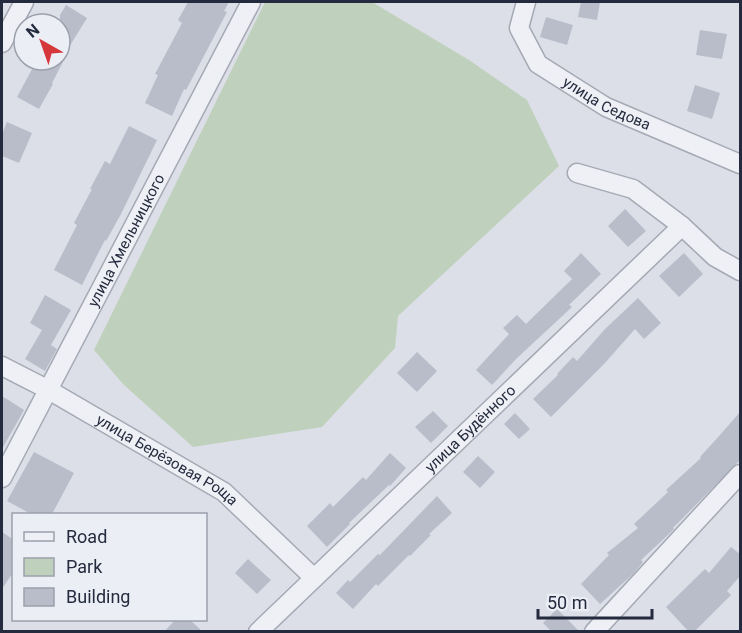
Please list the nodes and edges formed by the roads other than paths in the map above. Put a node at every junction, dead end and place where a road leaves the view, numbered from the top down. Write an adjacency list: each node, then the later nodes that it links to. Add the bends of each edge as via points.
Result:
1 (24, 2): 4 (street)
2 (251, 2): 10 (street, улица Хмельницкого)
3 (526, 2): 5 (street, улица Седова, via 519,28 538,64 606,107)
4 (2, 43)
5 (740, 163)
6 (577, 173): 7 (street, via 633,189)
7 (682, 226): 8 (street, via 715,257); 13 (street, улица Будённого)
8 (741, 271)
9 (2, 366): 10 (street, улица Берёзовая Роща)
10 (47, 389): 12 (street, улица Хмельницкого); 13 (street, улица Берёзовая Роща, via 224,492)
11 (741, 474): 15 (street)
12 (2, 478)
13 (314, 578): 14 (street, улица Будённого)
14 (258, 632)
15 (594, 632)

